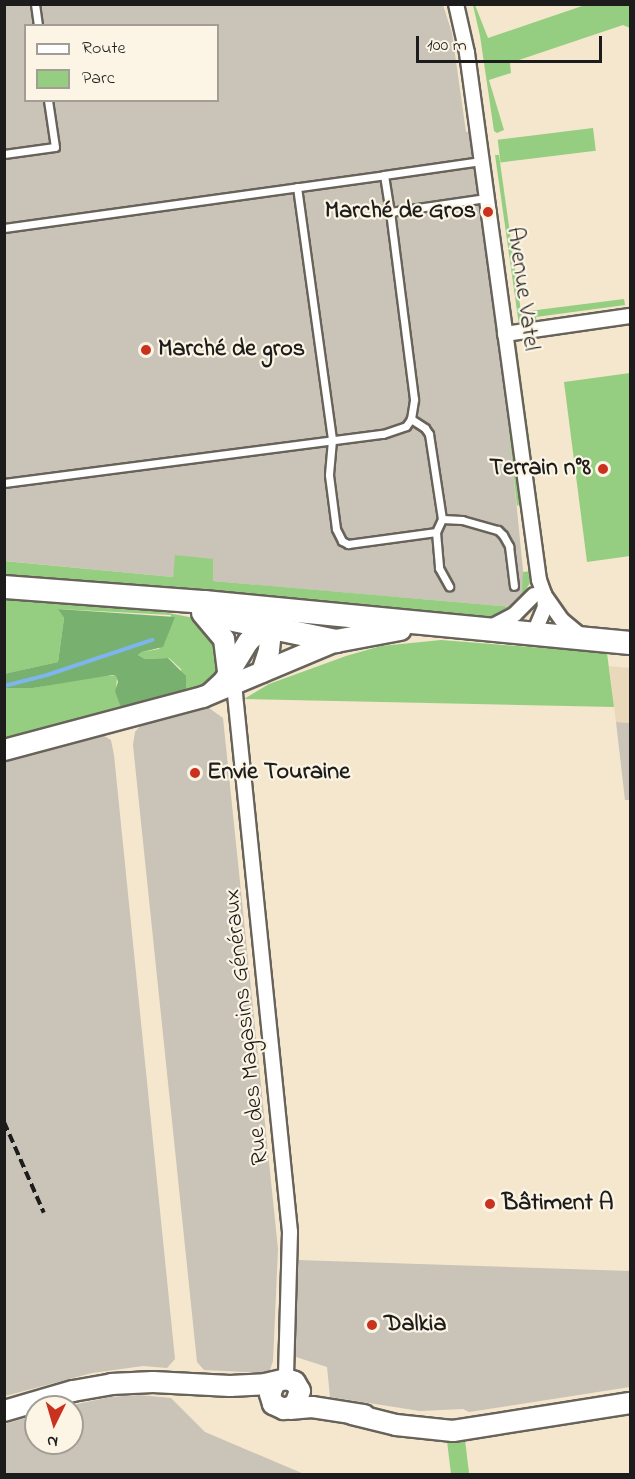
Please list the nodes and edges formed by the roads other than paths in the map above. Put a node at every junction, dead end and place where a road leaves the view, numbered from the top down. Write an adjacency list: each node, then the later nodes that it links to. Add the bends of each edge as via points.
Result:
1 (35, 4): 3 (lane)
2 (456, 4): 6 (street, Avenue Vatel)
3 (38, 24)
4 (48, 102): 5 (lane, via 55,147)
5 (4, 154)
6 (482, 161): 7 (lane); 9 (street, Avenue Vatel)
7 (384, 175): 8 (lane); 10 (lane)
8 (297, 187): 11 (lane); 15 (lane)
9 (486, 198): 10 (lane); 13 (street, Avenue Vatel)
10 (390, 213): 14 (lane, via 414,399)
11 (4, 228)
12 (630, 316): 13 (street)
13 (505, 334): 22 (street, Avenue Vatel)
14 (411, 419): 15 (lane, via 396,431); 17 (lane, via 429,434)
15 (332, 440): 16 (lane); 18 (lane, via 329,475 336,529 342,541 348,544)
16 (4, 483)
17 (442, 519): 18 (lane); 20 (lane, via 498,530 509,546)
18 (436, 532): 19 (lane, via 439,568)
19 (449, 586)
20 (514, 586)
21 (4, 587): 23 (main road)
22 (539, 595): 27 (street, via 515,614); 28 (street, Avenue Vatel, via 531,609); 29 (street)
23 (137, 598): 24 (main road); 25 (main road)
24 (202, 613): 25 (main road); 33 (street, via 224,639)
25 (268, 619): 26 (main road); 30 (main road); 32 (street, via 269,650); 33 (street)
26 (425, 624): 27 (main road); 30 (main road)
27 (484, 630): 28 (main road)
28 (533, 635): 29 (main road)
29 (585, 639): 31 (main road)
30 (336, 641): 32 (street)
31 (630, 643)
32 (262, 672): 33 (street)
33 (231, 679): 34 (street, via 211,693); 35 (street, Rue des Magasins Généraux, via 290,1232)
34 (4, 750)
35 (287, 1384): 36 (street); 38 (street, via 270,1394); 38 (street, via 299,1401); 39 (street)
36 (213, 1386): 38 (street, via 256,1395); 40 (street, via 111,1384)
37 (630, 1403): 39 (street, via 445,1432)
38 (281, 1406): 39 (street)
39 (326, 1409)
40 (4, 1411)

